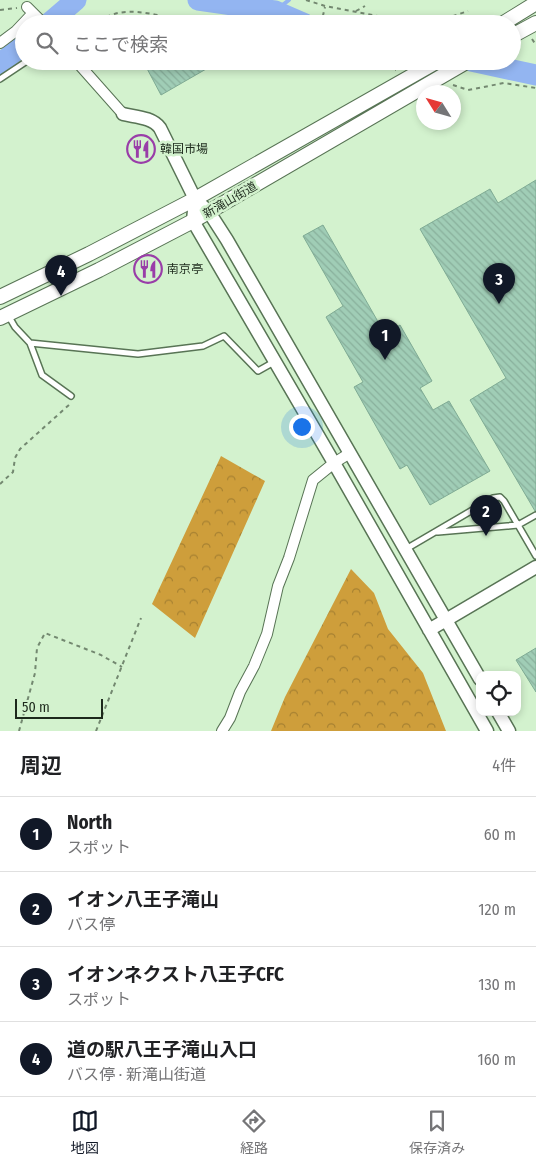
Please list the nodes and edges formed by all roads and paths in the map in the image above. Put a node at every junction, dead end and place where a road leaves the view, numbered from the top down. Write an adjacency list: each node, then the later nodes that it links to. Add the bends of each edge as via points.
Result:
1 (306, 0): 3 (path)
2 (536, 2): 16 (main road)
3 (325, 6): 7 (path); 13 (path)
4 (365, 6): 7 (path)
5 (0, 10): 6 (path)
6 (30, 10): 9 (street); 10 (street)
7 (356, 11): 14 (path)
8 (468, 11): 15 (path)
9 (27, 15)
10 (35, 15)
11 (113, 15): 12 (path)
12 (149, 15)
13 (323, 15)
14 (376, 15)
15 (456, 15)
16 (516, 15)
17 (536, 23): 18 (main road)
18 (521, 31)
19 (15, 32): 20 (street)
20 (0, 43)
21 (15, 69): 28 (lane)
22 (84, 70): 30 (street)
23 (395, 70): 26 (path)
24 (422, 70): 31 (main road, 新滝山街道)
25 (453, 70): 27 (main road, 新滝山街道)
26 (398, 72)
27 (440, 78): 29 (path, via 468,90 504,83); 32 (main road, 新滝山街道)
28 (0, 79)
29 (536, 88)
30 (123, 114): 31 (street, via 156,124)
31 (195, 199): 32 (street); 33 (street); 34 (main road, 新滝山街道)
32 (209, 212): 33 (main road, 新滝山街道); 39 (street)
33 (193, 221): 35 (main road, 新滝山街道); 37 (street)
34 (0, 297)
35 (4, 316): 36 (lane)
36 (30, 343): 37 (lane, via 138,354 203,346 224,336 258,371); 38 (lane, via 42,375)
37 (274, 362): 40 (street)
38 (71, 396): 41 (path, via 72,402 20,449 13,472)
39 (350, 453): 40 (street); 45 (street)
40 (334, 462): 50 (street); 56 (street, via 313,480 278,586 267,634)
41 (0, 484)
42 (536, 515): 43 (lane)
43 (518, 525): 44 (lane); 44 (lane, via 500,497); 46 (lane)
44 (435, 532): 45 (lane)
45 (405, 550): 49 (street)
46 (536, 556)
47 (536, 568): 49 (street)
48 (142, 618): 51 (path)
49 (446, 620): 50 (street); 52 (street)
50 (429, 630): 57 (street)
51 (122, 666): 54 (path, via 101,654 45,633 37,648 35,673); 55 (path)
52 (476, 673)
53 (500, 716): 58 (street)
54 (19, 731)
55 (96, 731)
56 (222, 731)
57 (487, 731)
58 (509, 731)

